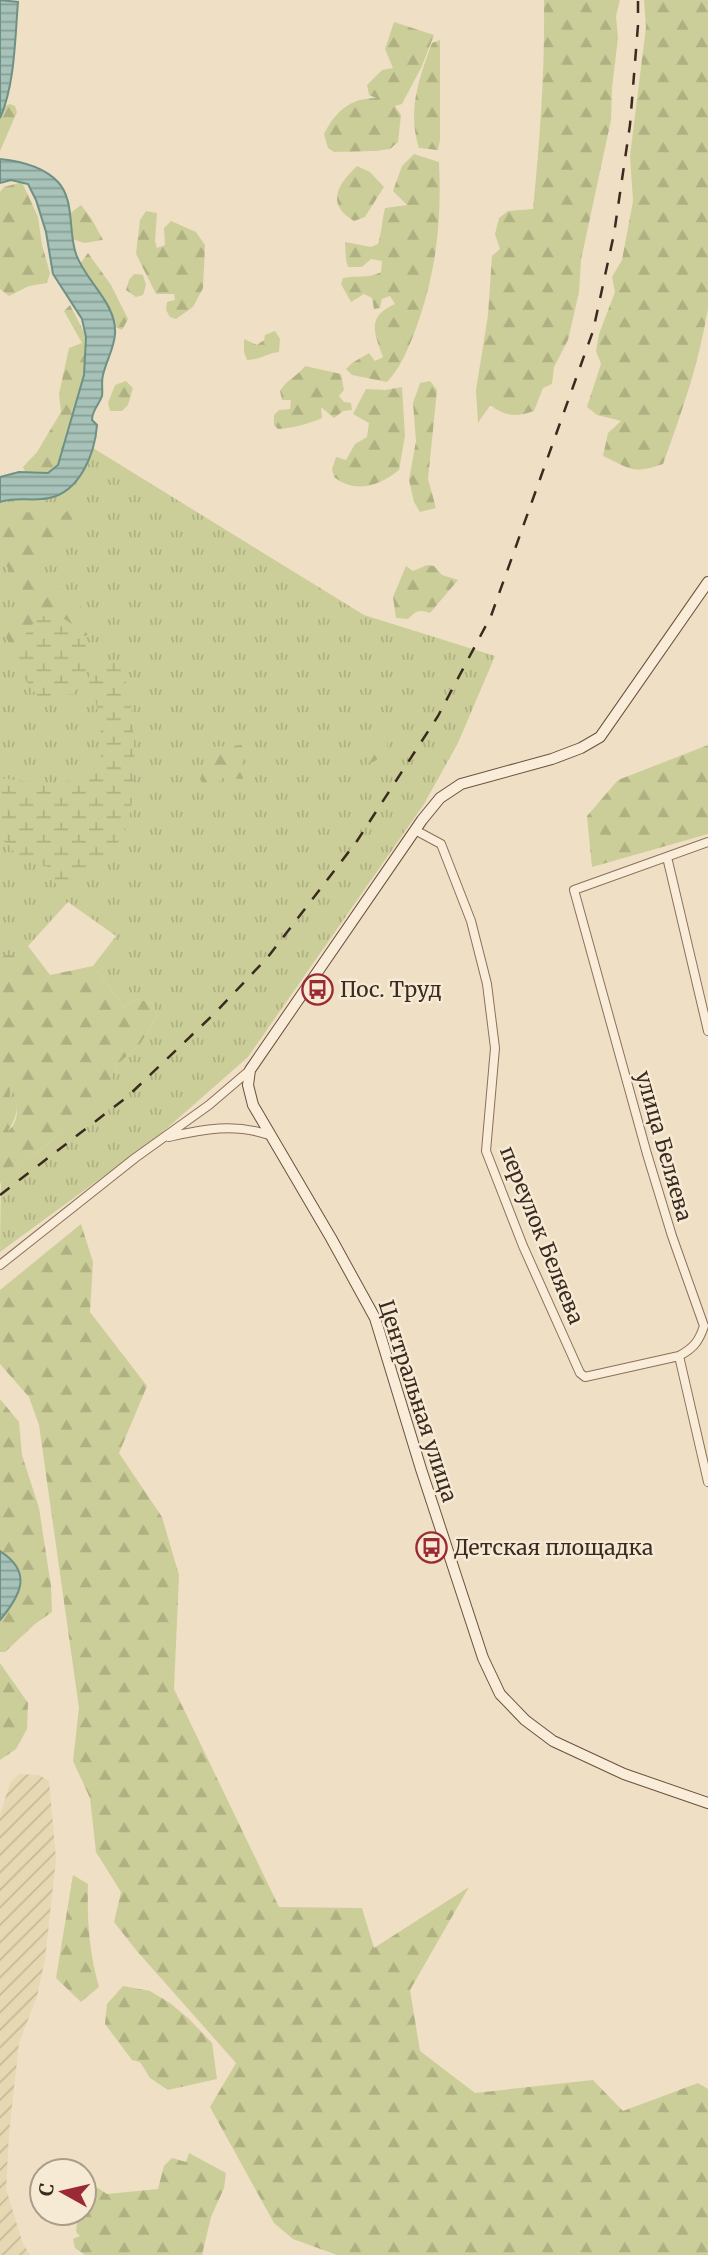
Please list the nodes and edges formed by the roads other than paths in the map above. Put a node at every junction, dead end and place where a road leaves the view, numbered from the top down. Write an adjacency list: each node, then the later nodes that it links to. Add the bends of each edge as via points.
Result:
1 (708, 582): 2 (street, via 600,737 570,753 461,784 440,798)
2 (415, 830): 6 (street); 11 (street, переулок Беляева, via 441,844 471,922 487,984 495,1048 486,1151 580,1373 585,1377)
3 (708, 842): 4 (street)
4 (667, 857): 5 (street); 10 (street, улица Беляева, via 573,890 672,1236)
5 (708, 1031)
6 (250, 1070): 7 (street, Центральная улица, via 250,1096); 8 (street)
7 (269, 1135): 8 (street, via 239,1127); 13 (street, Центральная улица, via 375,1318 474,1632 500,1694 553,1741 624,1774)
8 (166, 1138): 9 (street)
9 (0, 1265)
10 (706, 1325): 11 (street, улица Беляева, via 692,1349)
11 (679, 1356): 12 (street)
12 (708, 1482)
13 (708, 1803)

